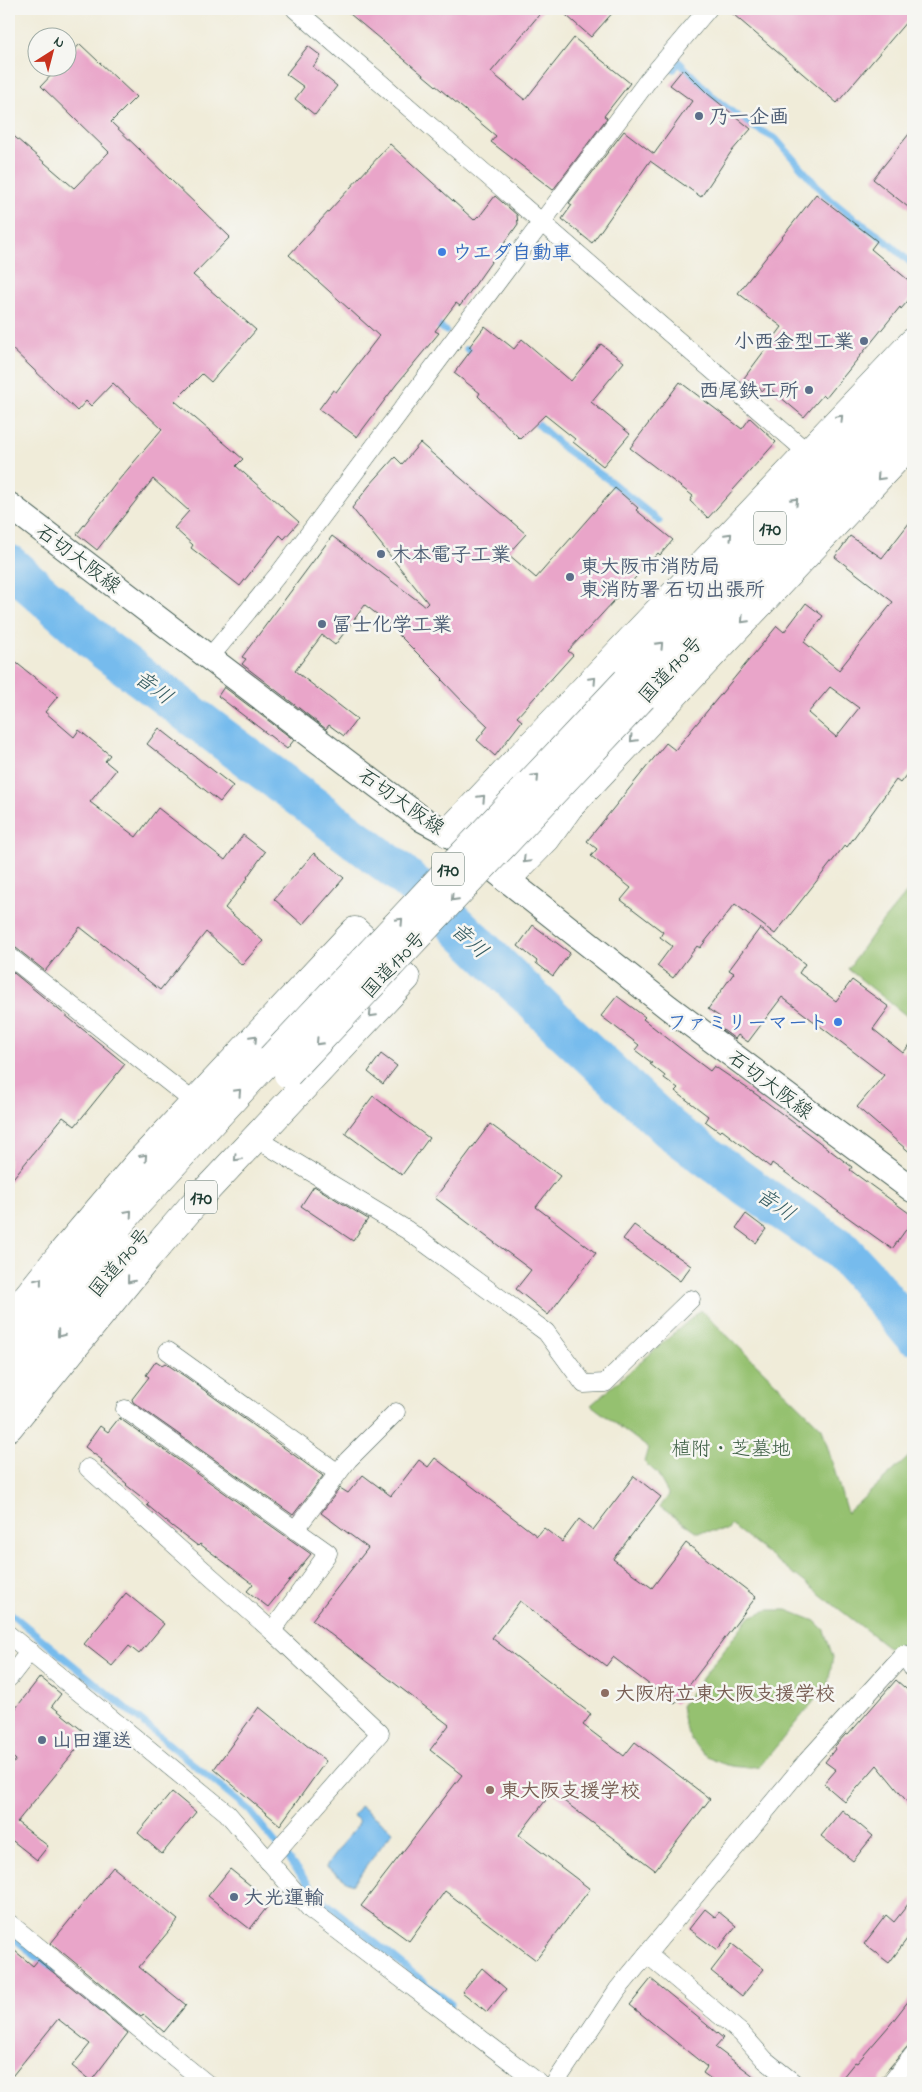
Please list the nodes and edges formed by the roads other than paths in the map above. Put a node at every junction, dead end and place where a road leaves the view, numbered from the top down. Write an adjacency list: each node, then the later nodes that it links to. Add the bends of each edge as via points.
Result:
1 (295, 9): 3 (street)
2 (708, 9): 3 (street, via 658,68)
3 (542, 222): 8 (street); 10 (street, via 281,571)
4 (913, 342): 8 (highway, one-way to 4)
5 (913, 376): 11 (highway, 国道170号 / 170, one-way to 5)
6 (913, 411): 11 (highway, 国道170号 / 170)
7 (913, 441): 13 (highway, one-way to 13, via 569,807 546,839)
8 (808, 453): 12 (highway, one-way to 8)
9 (9, 505): 10 (main road, 石切大阪線)
10 (210, 657): 12 (main road, 石切大阪線, via 422,819)
11 (635, 689): 15 (highway, 国道170号 / 170, bridge)
12 (448, 834): 13 (main road, 石切大阪線)
13 (507, 879): 18 (main road, 石切大阪線, via 668,1007)
14 (9, 956): 16 (street)
15 (280, 1066): 22 (highway, 国道170号 / 170, one-way to 15, via 136,1205); 23 (highway, 国道170号 / 170, one-way to 23)
16 (194, 1102): 17 (highway, 170, one-way to 17, via 355,931 406,978); 20 (highway, one-way to 16, via 113,1192)
17 (255, 1138): 19 (street, via 407,1230 546,1332 584,1384 605,1383); 26 (highway, 170, one-way to 26, via 143,1264)
18 (913, 1190)
19 (690, 1299)
20 (9, 1319)
21 (168, 1351): 28 (street)
22 (9, 1358)
23 (9, 1397)
24 (125, 1409): 29 (street)
25 (396, 1412): 28 (street)
26 (9, 1427)
27 (88, 1468): 30 (street)
28 (338, 1474): 29 (street)
29 (295, 1530): 30 (street, via 328,1553)
30 (272, 1631): 35 (street, via 380,1733)
31 (9, 1635): 32 (street)
32 (30, 1651): 34 (street); 35 (street, via 227,1813)
33 (913, 1669): 37 (street, via 904,1654 807,1762)
34 (9, 1678)
35 (268, 1861): 40 (street, via 311,1910)
36 (9, 1923): 39 (street)
37 (647, 1954): 41 (street, via 618,1989); 42 (street)
38 (912, 2058): 43 (street)
39 (206, 2083)
40 (539, 2083)
41 (555, 2083)
42 (794, 2083)
43 (891, 2083)

